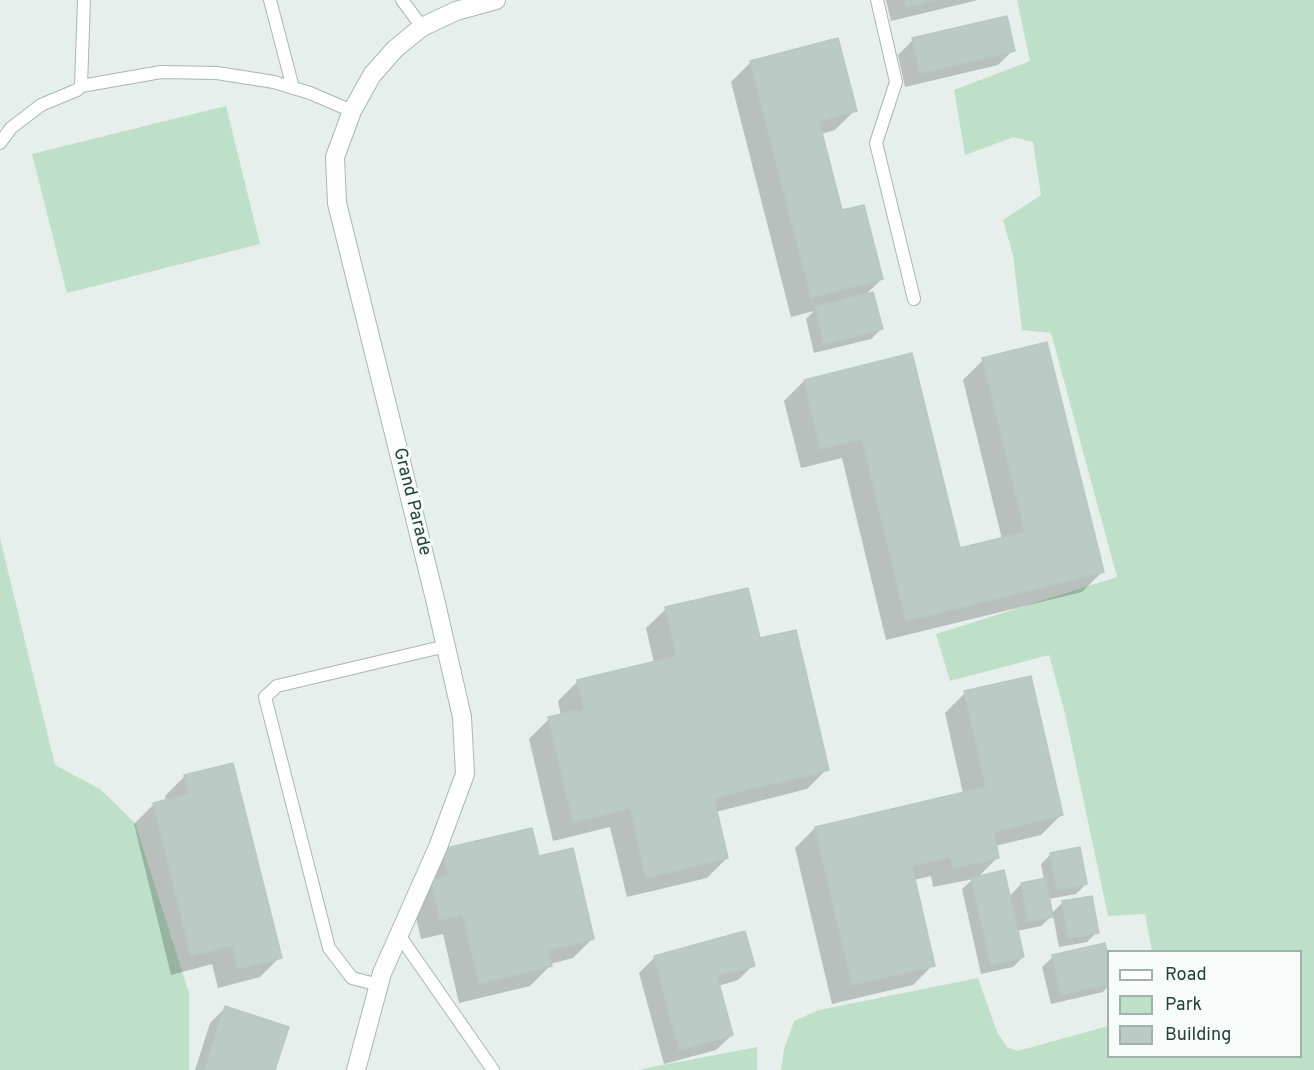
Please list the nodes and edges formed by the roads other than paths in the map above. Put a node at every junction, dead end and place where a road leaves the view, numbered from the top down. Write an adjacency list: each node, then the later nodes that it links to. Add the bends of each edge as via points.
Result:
1 (84, 0): 7 (lane)
2 (270, 0): 8 (lane)
3 (402, 0): 6 (lane)
4 (496, 0): 6 (street, Grand Parade, via 456,11)
5 (877, 0): 11 (lane, via 896,82 876,142)
6 (422, 27): 9 (street, Grand Parade, via 372,75)
7 (81, 86): 8 (lane, via 161,72 217,73); 10 (lane, via 41,105 11,128)
8 (293, 88): 9 (lane)
9 (352, 111): 12 (street, Grand Parade, via 334,157 337,203)
10 (0, 142)
11 (914, 299)
12 (446, 646): 13 (street, Grand Parade, via 462,717 465,774); 14 (lane, via 277,686 265,697 329,948 352,978)
13 (399, 935): 14 (street, Grand Parade); 16 (lane)
14 (379, 985): 15 (street, Grand Parade)
15 (356, 1070)
16 (493, 1070)

